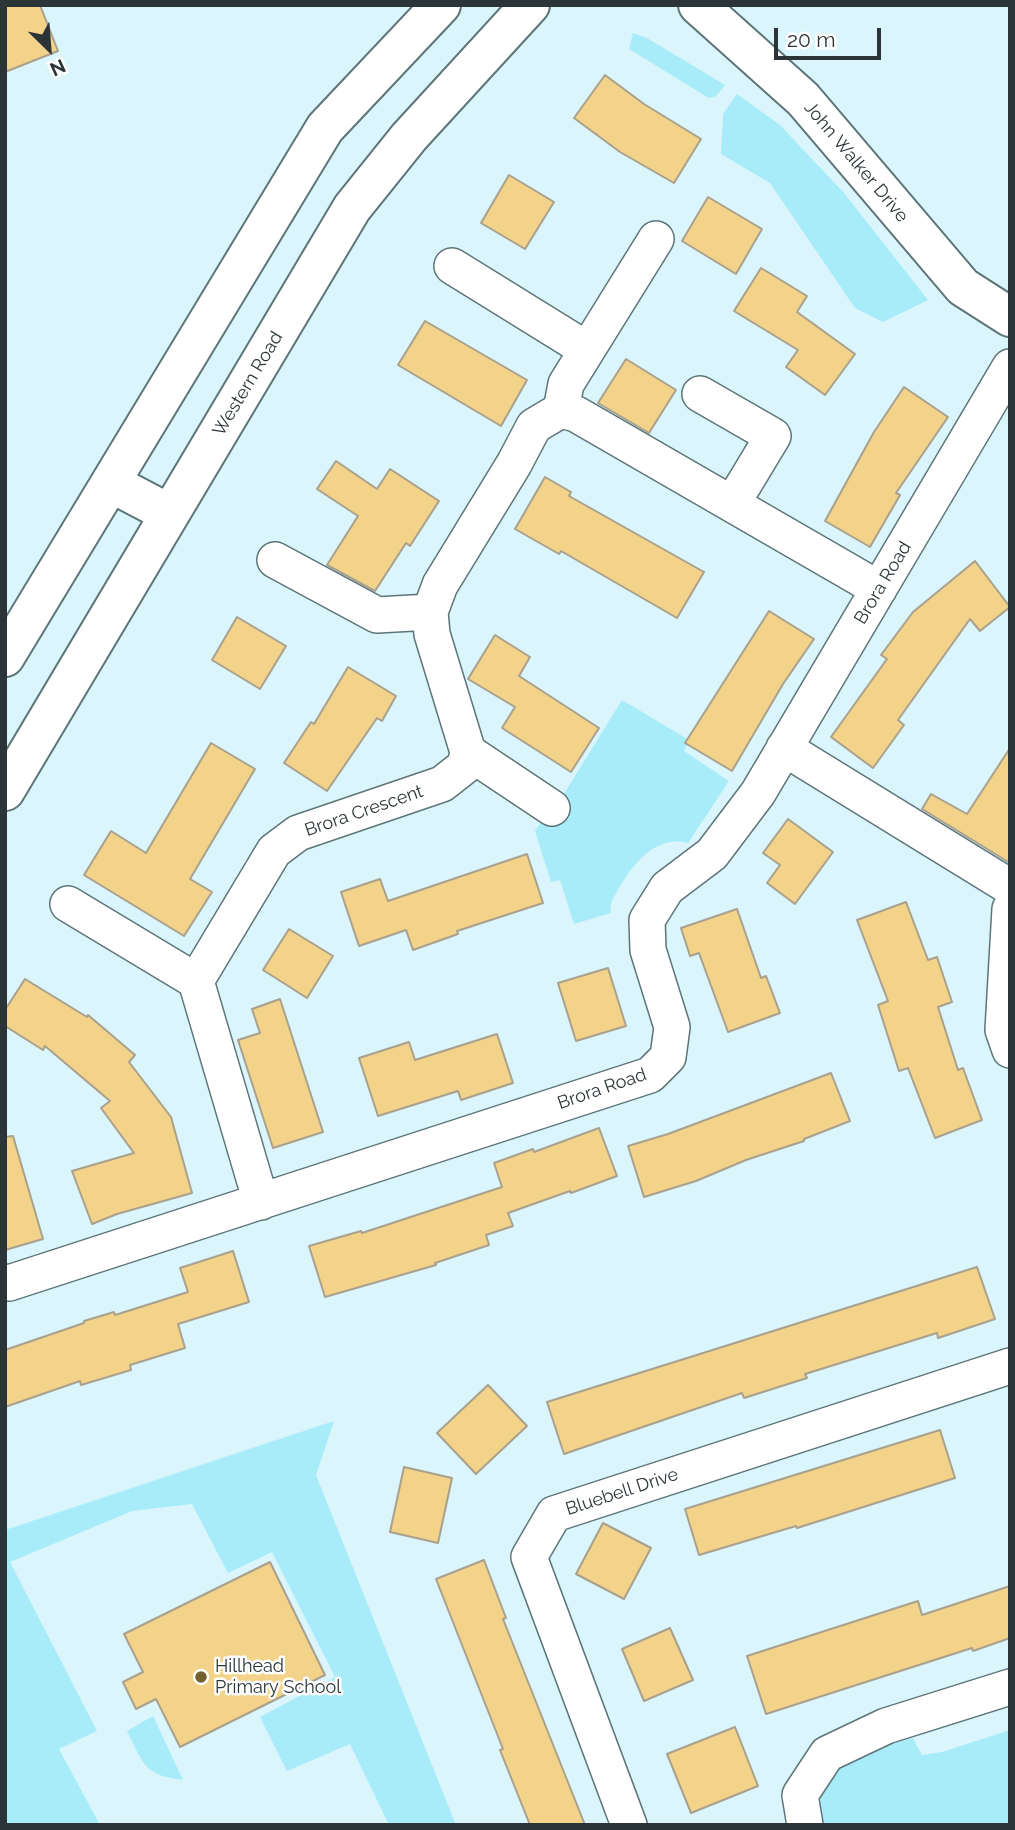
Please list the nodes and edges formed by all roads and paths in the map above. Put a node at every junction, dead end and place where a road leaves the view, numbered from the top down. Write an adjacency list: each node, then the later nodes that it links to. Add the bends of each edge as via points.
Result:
1 (442, 5): 11 (main road, via 325,128)
2 (530, 5): 13 (main road, Western Road, via 409,137 352,208)
3 (695, 6): 6 (main road, John Walker Drive, via 803,99 963,287)
4 (656, 239): 7 (street)
5 (452, 266): 7 (street)
6 (1010, 317)
7 (586, 349): 10 (street, via 566,384)
8 (1010, 367): 15 (street, Brora Road)
9 (700, 394): 12 (street, via 773,436)
10 (561, 410): 12 (street, via 576,414); 16 (street, via 534,426 440,585)
11 (111, 483): 13 (main road); 17 (main road)
12 (732, 504): 15 (street)
13 (170, 514): 20 (main road, Western Road)
14 (275, 560): 16 (street, via 377,615)
15 (879, 589): 18 (street, Brora Road)
16 (430, 612): 19 (street, via 432,634)
17 (5, 657)
18 (784, 748): 22 (street); 27 (street, Brora Road, via 758,793 712,854 667,888 647,920 648,950 672,1027 668,1058 650,1075)
19 (468, 752): 21 (street); 25 (street, Brora Crescent, via 465,766 442,785 298,833 274,851)
20 (5, 792)
21 (552, 808)
22 (1010, 887)
23 (68, 904): 25 (street)
24 (1010, 909): 26 (street, via 1003,1030)
25 (196, 981): 27 (street)
26 (1010, 1050)
27 (261, 1202): 28 (street, Brora Road)
28 (5, 1282)
29 (1010, 1366): 31 (street, Bluebell Drive, via 554,1514 528,1557)
30 (1010, 1687): 32 (street, via 886,1726 827,1754 800,1795)
31 (629, 1825)
32 (805, 1825)

